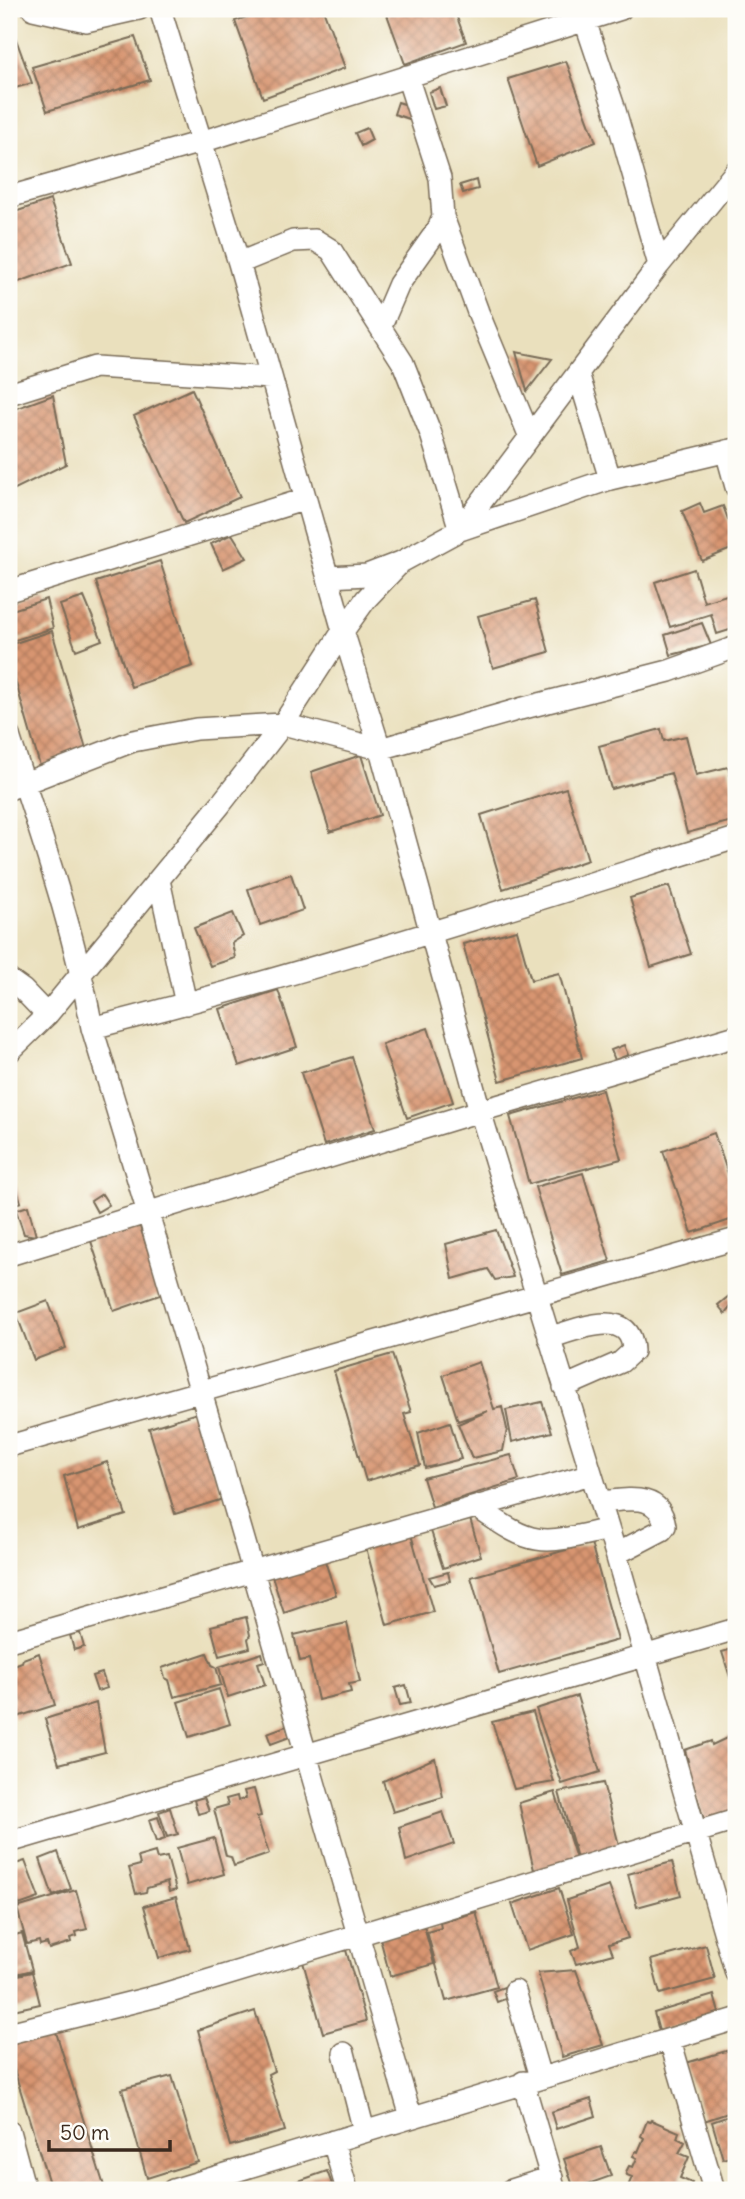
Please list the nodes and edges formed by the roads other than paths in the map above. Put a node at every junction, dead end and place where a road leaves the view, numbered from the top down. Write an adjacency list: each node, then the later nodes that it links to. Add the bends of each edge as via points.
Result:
1 (33, 9): 2 (street, via 86,21)
2 (139, 9)
3 (160, 9): 7 (street)
4 (621, 9): 5 (street)
5 (583, 14): 6 (street); 12 (street)
6 (407, 76): 7 (street); 10 (street, via 440,178)
7 (201, 142): 9 (street); 11 (street)
8 (736, 172): 12 (street)
9 (9, 197)
10 (443, 217): 13 (street, via 399,284); 17 (street)
11 (239, 262): 13 (street, via 293,241 315,240 331,250); 15 (street)
12 (659, 265): 14 (street)
13 (381, 326): 22 (street, via 403,363 431,434)
14 (578, 373): 17 (street); 19 (street)
15 (270, 378): 16 (street, via 95,367); 21 (street)
16 (9, 394)
17 (530, 437): 22 (street)
18 (731, 450): 19 (street); 20 (street)
19 (610, 479): 22 (street)
20 (736, 488)
21 (306, 499): 24 (street); 25 (street)
22 (460, 530): 23 (street)
23 (401, 562): 24 (street, via 367,575); 26 (street)
24 (328, 577): 26 (street)
25 (9, 591)
26 (342, 631): 28 (street); 30 (street)
27 (736, 647): 30 (street, via 669,671)
28 (283, 724): 30 (street); 31 (street, via 196,729 132,741); 33 (street)
29 (9, 736): 31 (street)
30 (380, 749): 34 (street)
31 (16, 786): 35 (street, via 51,863)
32 (736, 838): 34 (street)
33 (159, 880): 35 (street); 37 (street)
34 (431, 932): 37 (street); 42 (street)
35 (82, 973): 38 (street); 39 (street)
36 (9, 980): 38 (street)
37 (186, 1004): 39 (street)
38 (47, 1016): 41 (street)
39 (92, 1028): 43 (street)
40 (736, 1036): 42 (street)
41 (9, 1052)
42 (480, 1111): 43 (street); 46 (street)
43 (149, 1214): 45 (street); 49 (street)
44 (736, 1239): 46 (street)
45 (9, 1255)
46 (535, 1295): 47 (street); 49 (street)
47 (549, 1338): 48 (street); 48 (street, via 607,1323 625,1328 632,1338 633,1351 621,1362)
48 (564, 1387): 51 (street)
49 (202, 1392): 50 (street); 56 (street)
50 (9, 1446)
51 (591, 1474): 52 (street); 53 (street)
52 (600, 1502): 54 (street); 55 (street, via 646,1500 657,1506 664,1521 662,1530)
53 (477, 1507): 54 (street, via 533,1540 556,1541); 56 (street)
54 (608, 1529): 55 (street)
55 (616, 1554): 59 (street)
56 (253, 1571): 58 (street); 60 (street)
57 (736, 1629): 59 (street)
58 (9, 1641)
59 (646, 1657): 60 (street); 62 (street)
60 (305, 1756): 63 (street); 64 (street)
61 (736, 1820): 62 (street)
62 (696, 1832): 64 (street); 65 (street)
63 (9, 1842)
64 (357, 1934): 68 (street, via 158,1996); 72 (street)
65 (735, 1963)
66 (515, 1991): 71 (street)
67 (736, 2020): 69 (street)
68 (9, 2033)
69 (670, 2040): 71 (street); 81 (street)
70 (344, 2053): 74 (street)
71 (532, 2080): 72 (street); 76 (street)
72 (411, 2117): 74 (street)
73 (9, 2131): 77 (street)
74 (364, 2132): 75 (street)
75 (333, 2141): 78 (street); 79 (street)
76 (554, 2184): 80 (street)
77 (25, 2190)
78 (173, 2190)
79 (347, 2190)
80 (511, 2190)
81 (714, 2190)

